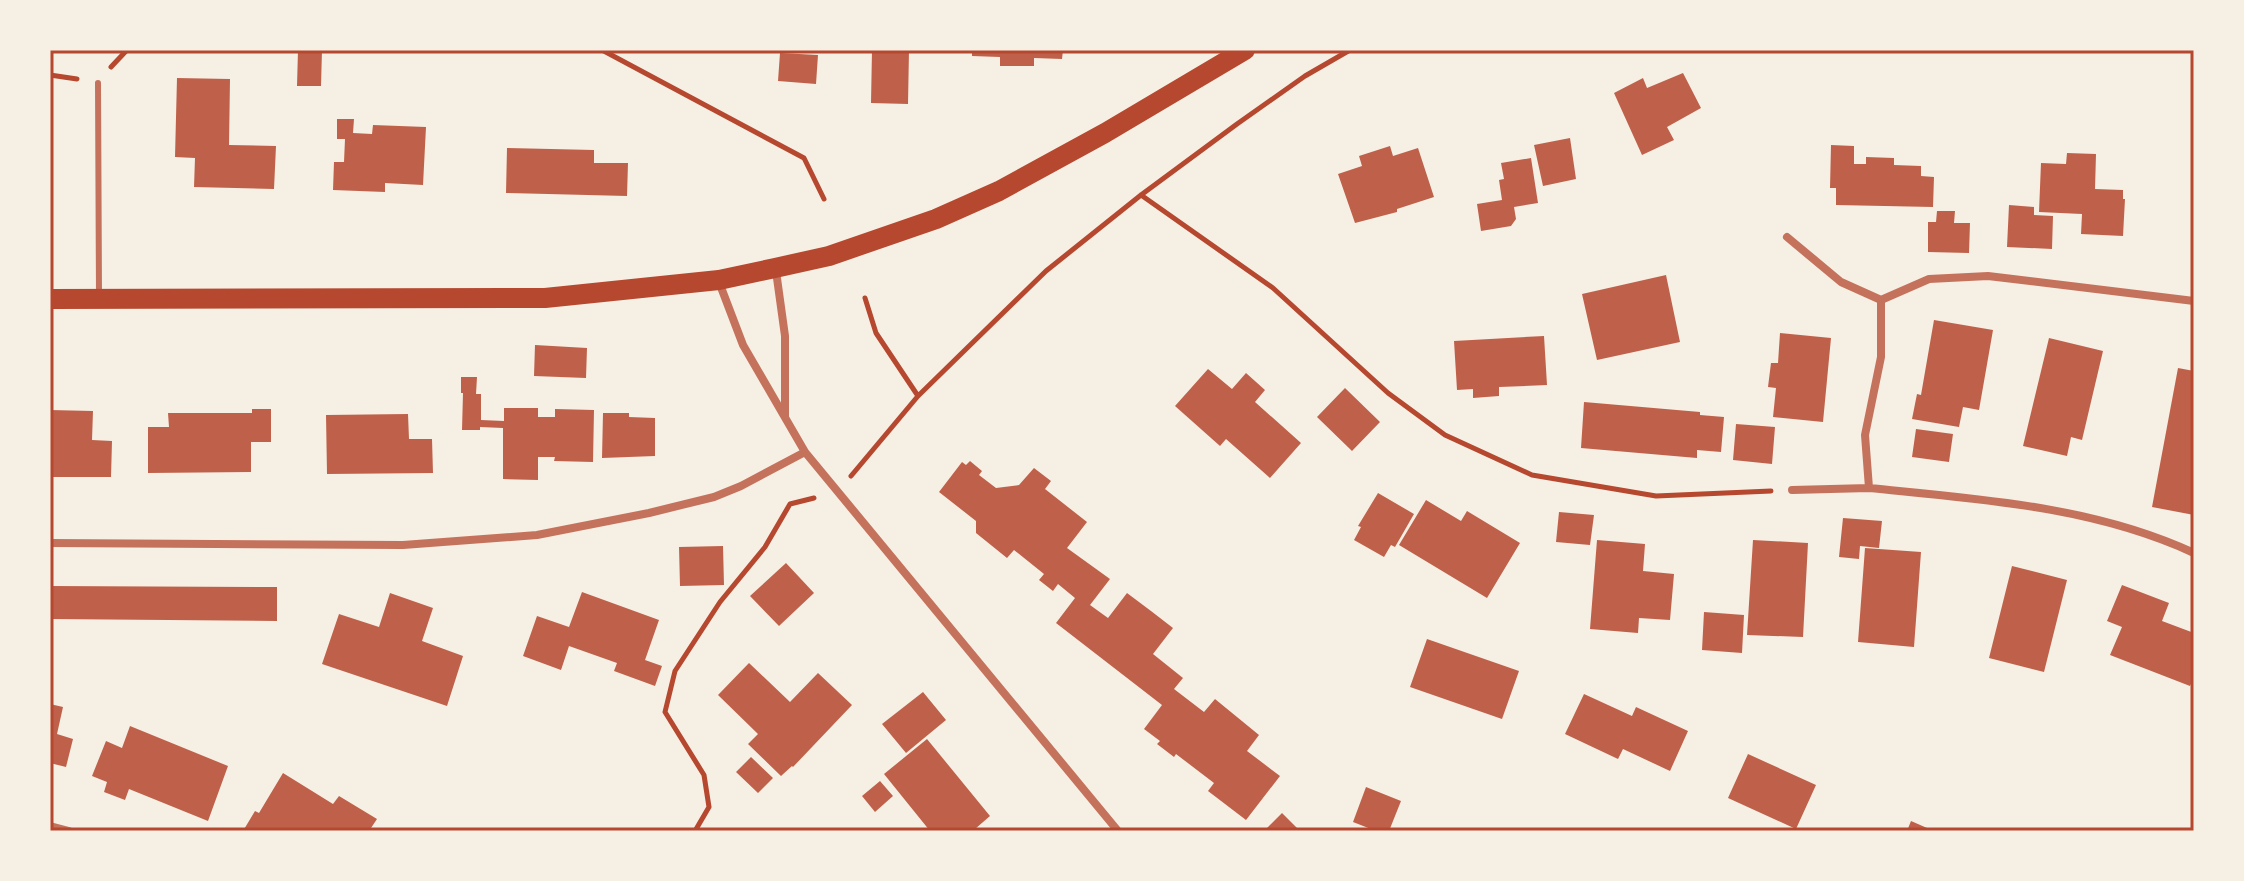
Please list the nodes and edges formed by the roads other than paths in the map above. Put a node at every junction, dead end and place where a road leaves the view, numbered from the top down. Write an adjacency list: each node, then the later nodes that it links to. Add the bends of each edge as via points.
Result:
1 (1245, 50): 4 (main road, via 999,191 829,256)
2 (98, 83): 7 (lane)
3 (1787, 237): 8 (street, via 1841,282)
4 (775, 268): 5 (main road); 10 (street, via 785,336)
5 (719, 280): 7 (main road, via 545,298); 10 (street, via 743,345)
6 (50, 299): 7 (main road)
7 (99, 299)
8 (1881, 300): 9 (street, via 1929,279 1988,276); 12 (street, via 1881,357 1865,435)
9 (2194, 301)
10 (785, 417): 11 (street)
11 (805, 452): 14 (street, via 714,497 537,535 403,545); 18 (street)
12 (1869, 488): 13 (street); 15 (street, via 2098,518)
13 (1792, 490)
14 (50, 543)
15 (2194, 553)
16 (50, 826): 17 (street)
17 (69, 831)
18 (1118, 831)

